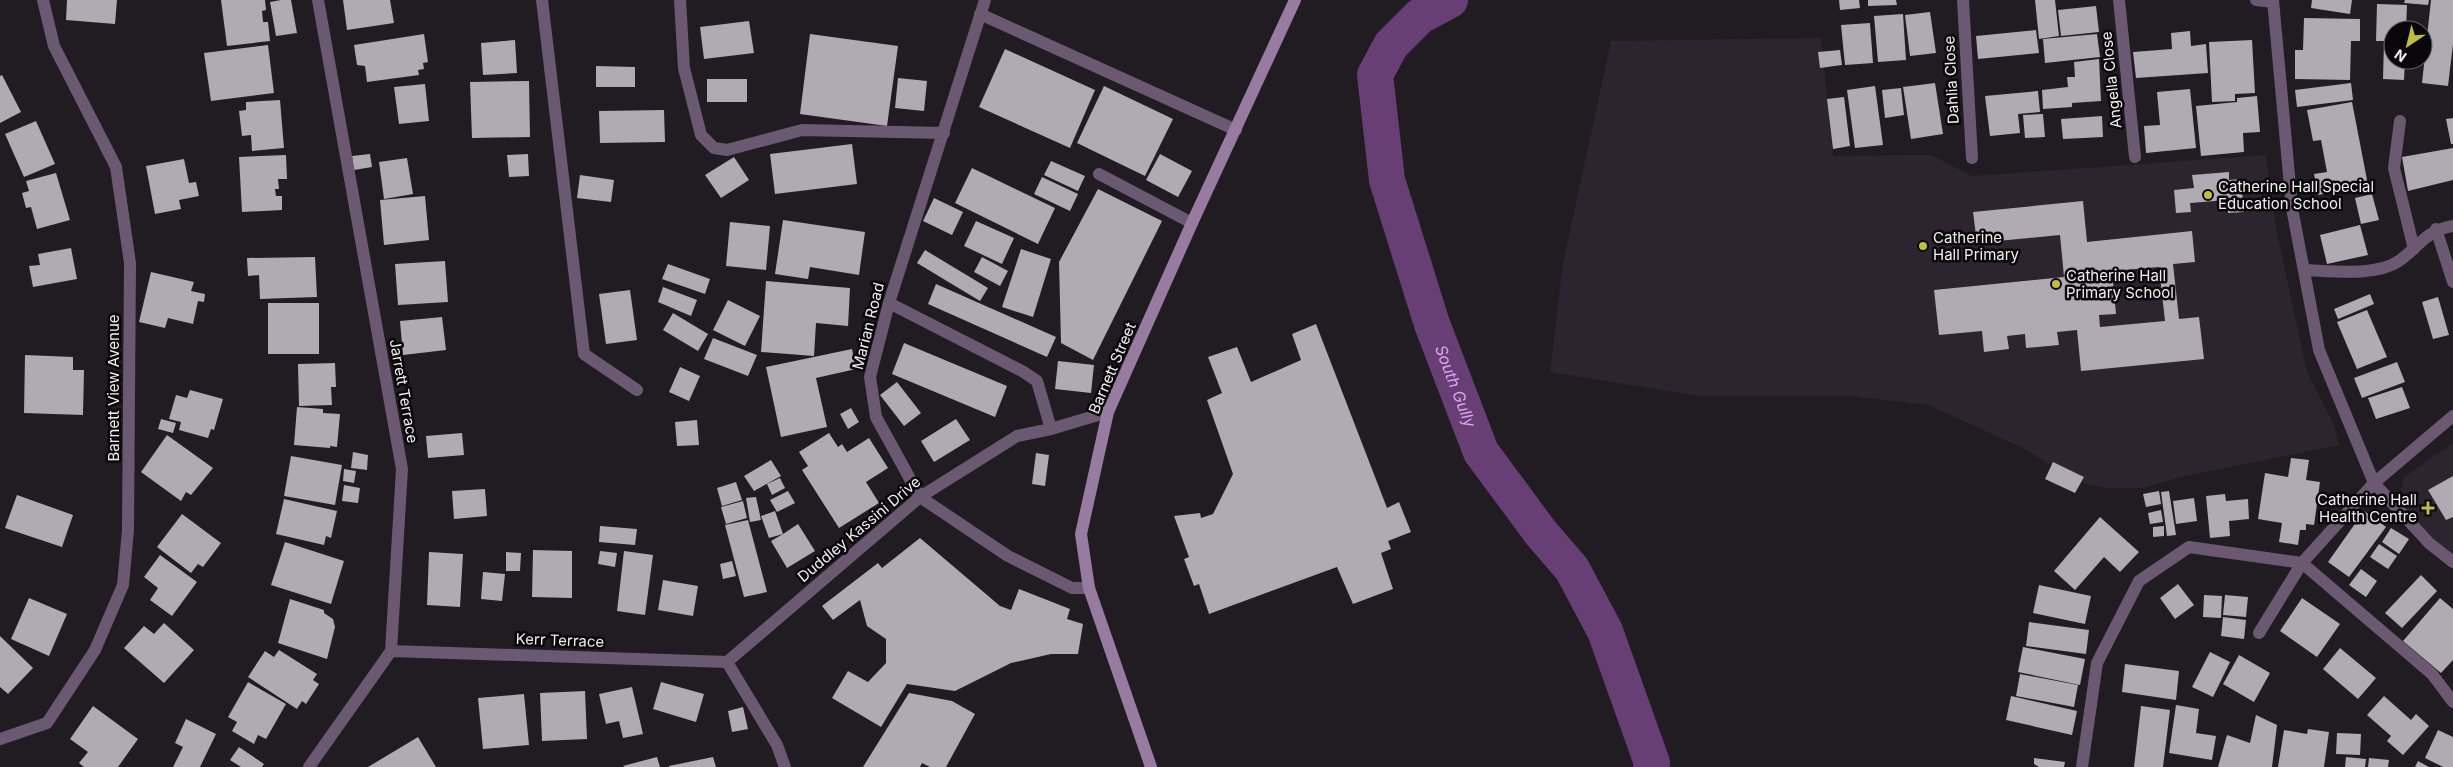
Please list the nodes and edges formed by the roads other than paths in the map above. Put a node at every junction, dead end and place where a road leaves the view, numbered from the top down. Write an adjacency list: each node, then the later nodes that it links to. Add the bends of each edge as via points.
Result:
1 (43, 0): 38 (street, Barnett View Avenue, via 54,46 116,167 130,263 128,530 123,585 94,650 48,723)
2 (318, 0): 35 (street, Jarrett Terrace, via 402,469)
3 (542, 0): 25 (street, via 584,354)
4 (680, 0): 14 (street, via 684,68 702,135 714,148 727,150 802,130)
5 (985, 0): 11 (street, Marian Road)
6 (1296, 0): 13 (main road, Barnett Street)
7 (1964, 0): 16 (street, Dahlia Close)
8 (2119, 0): 15 (street, Angella Close)
9 (2256, 0): 10 (street)
10 (2273, 1): 22 (street, via 2292,208)
11 (980, 14): 13 (street); 14 (street, Marian Road)
12 (2400, 121): 21 (street, via 2394,168)
13 (1236, 130): 18 (main road, Barnett Street)
14 (944, 133): 24 (street, Marian Road)
15 (2135, 157)
16 (1972, 158)
17 (1099, 174): 18 (street)
18 (1192, 223): 26 (main road, Barnett Street)
19 (2453, 226): 20 (street)
20 (2436, 229): 21 (street); 23 (street)
21 (2414, 249): 22 (street, via 2397,262 2360,273)
22 (2304, 270): 29 (street, via 2319,350)
23 (2453, 282)
24 (889, 303): 28 (street, via 1037,381); 30 (street, Marian Road, via 870,377 876,417)
25 (637, 390)
26 (1108, 412): 28 (street, Duddley Kassini Drive); 33 (main road, Barnett Street, via 1081,534)
27 (2453, 416): 29 (street)
28 (1051, 429): 30 (street, Duddley Kassini Drive, via 1016,436)
29 (2374, 483): 31 (street, via 2429,543); 32 (street)
30 (920, 497): 33 (street, Marian Road, via 1008,556 1072,588); 36 (street, Duddley Kassini Drive)
31 (2453, 562)
32 (2302, 563): 34 (street); 37 (street, via 2432,674); 42 (street, via 2189,547 2139,581 2097,663)
33 (1089, 588): 41 (main road, Barnett Street)
34 (2259, 633)
35 (391, 651): 36 (street, Kerr Terrace); 39 (street)
36 (727, 662): 40 (street, via 777,745)
37 (2453, 702)
38 (0, 739)
39 (309, 767)
40 (786, 767)
41 (1150, 767)
42 (2082, 767)

